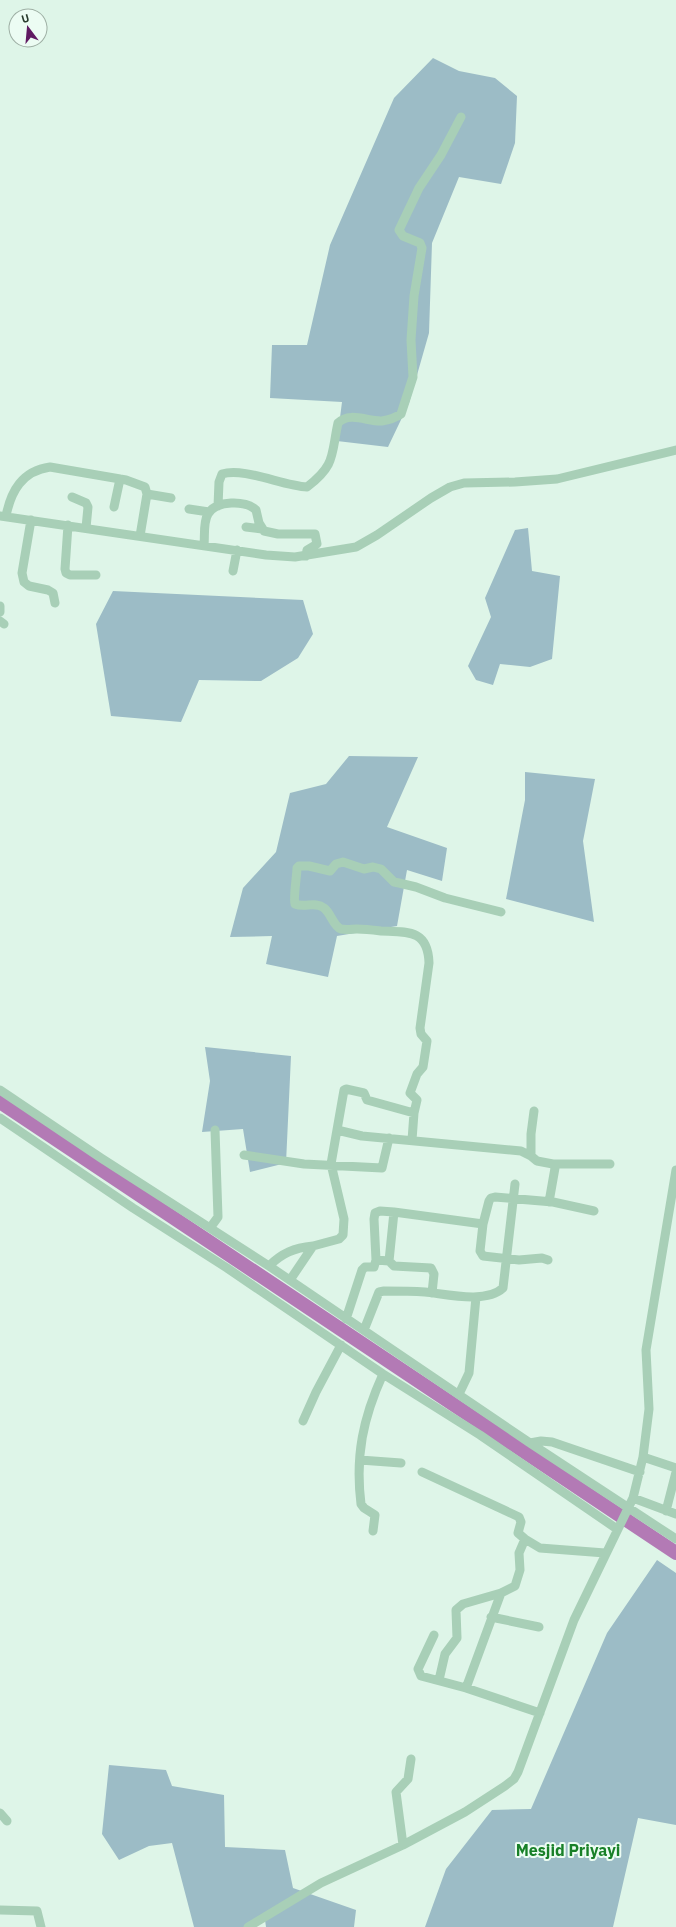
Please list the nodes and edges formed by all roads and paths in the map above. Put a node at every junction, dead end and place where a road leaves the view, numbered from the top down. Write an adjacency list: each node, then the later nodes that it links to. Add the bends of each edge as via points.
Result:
1 (461, 117): 7 (street, via 441,155 419,188 399,230 403,236 420,244 422,248 414,296 413,377 401,414 382,421 350,417 338,423 328,468 307,487 244,473 222,474)
2 (676, 450): 20 (street, via 557,479 464,483 450,487 356,547)
3 (120, 479): 4 (street, via 145,487); 8 (street); 11 (street, via 50,467 34,470 18,484)
4 (147, 494): 6 (street); 17 (street)
5 (72, 497): 15 (street, via 86,503 88,507)
6 (171, 498)
7 (218, 506): 10 (street); 16 (street, via 253,506)
8 (114, 507)
9 (189, 509): 10 (street)
10 (209, 512): 18 (street, via 206,516)
11 (3, 516): 12 (street)
12 (31, 520): 13 (street); 23 (street, via 22,573 24,582 53,593)
13 (68, 525): 15 (street); 22 (street, via 66,573)
14 (246, 527): 16 (street)
15 (86, 528): 17 (street)
16 (262, 529): 20 (street, via 278,534 314,534 317,544 306,550)
17 (140, 536): 18 (street)
18 (204, 545): 19 (street)
19 (237, 550): 20 (street, via 281,557); 21 (street)
20 (306, 556)
21 (233, 571)
22 (96, 575)
23 (55, 603)
24 (0, 606): 25 (street)
25 (0, 612)
26 (501, 912): 29 (street, via 399,884 381,869 373,867 364,869 343,862 336,864 330,871 309,866 297,868 293,899 295,904 319,904 342,929 401,931 418,936 425,943 429,963 420,1028 421,1034 428,1041 423,1067 417,1074 410,1093 417,1100)
27 (0, 1090): 47 (street)
28 (534, 1112): 36 (street)
29 (414, 1113): 32 (street, via 366,1100 364,1093 346,1089); 34 (street)
30 (0, 1118): 59 (street)
31 (216, 1130): 47 (street, via 218,1218)
32 (337, 1130): 33 (street, via 362,1136); 37 (street)
33 (390, 1138): 34 (street); 37 (street, via 382,1168)
34 (412, 1140): 36 (street, via 468,1148 521,1151)
35 (244, 1155): 37 (street, via 304,1164)
36 (531, 1156): 38 (street, via 537,1161)
37 (331, 1164): 48 (street, via 344,1219 343,1235 339,1239)
38 (553, 1164): 39 (street); 43 (street, via 555,1169)
39 (610, 1164)
40 (676, 1170): 64 (street, via 646,1350 650,1409)
41 (515, 1184): 42 (street)
42 (513, 1197): 43 (street); 46 (street, via 491,1198); 49 (street)
43 (549, 1202): 44 (street)
44 (594, 1211)
45 (394, 1212): 46 (street); 50 (street, via 375,1213); 52 (street)
46 (483, 1224): 49 (street, via 481,1254)
47 (210, 1228): 53 (street)
48 (313, 1246): 53 (street, via 288,1251); 54 (street)
49 (508, 1259): 51 (street); 56 (street, via 504,1288 494,1294)
50 (376, 1260): 52 (street); 57 (street, via 374,1267 365,1267 362,1270)
51 (548, 1260)
52 (389, 1261): 55 (street, via 394,1266 431,1268 434,1274)
53 (269, 1266): 54 (street)
54 (290, 1280): 57 (street)
55 (432, 1293): 56 (street); 58 (street, via 379,1292)
56 (476, 1297): 61 (street, via 469,1373)
57 (346, 1318): 58 (street)
58 (364, 1330): 61 (street)
59 (341, 1345): 60 (street); 62 (street)
60 (383, 1374): 65 (street, via 365,1417 361,1434); 75 (street)
61 (459, 1394): 63 (street)
62 (303, 1421)
63 (530, 1443): 69 (street, via 541,1440 557,1443); 72 (street)
64 (642, 1457): 67 (street); 69 (street)
65 (360, 1460): 66 (street); 76 (street, via 361,1504 375,1515)
66 (401, 1463)
67 (676, 1468)
68 (422, 1472): 77 (street, via 520,1517 518,1533)
69 (640, 1472): 71 (street)
70 (676, 1472): 73 (street)
71 (633, 1498): 72 (street); 73 (street)
72 (628, 1510): 75 (street); 78 (street)
73 (666, 1511): 74 (street)
74 (676, 1514)
75 (618, 1527): 79 (street)
76 (373, 1531)
77 (525, 1539): 79 (street, via 540,1548); 80 (street, via 519,1553 520,1570 515,1586)
78 (676, 1539)
79 (605, 1553): 86 (street, via 574,1620)
80 (501, 1593): 81 (street); 84 (street, via 463,1604 456,1610 457,1638 445,1654)
81 (491, 1616): 82 (street); 85 (street, via 484,1644)
82 (539, 1627)
83 (434, 1635): 84 (street, via 418,1669 421,1676)
84 (439, 1680): 85 (street)
85 (466, 1688): 86 (street)
86 (540, 1713): 90 (street, via 514,1779 465,1812)
87 (411, 1759): 90 (street, via 408,1779 396,1792)
88 (0, 1813): 89 (street)
89 (7, 1821)
90 (403, 1846): 93 (street, via 321,1883)
91 (0, 1910): 92 (street, via 37,1911)
92 (41, 1927)
93 (248, 1927)

